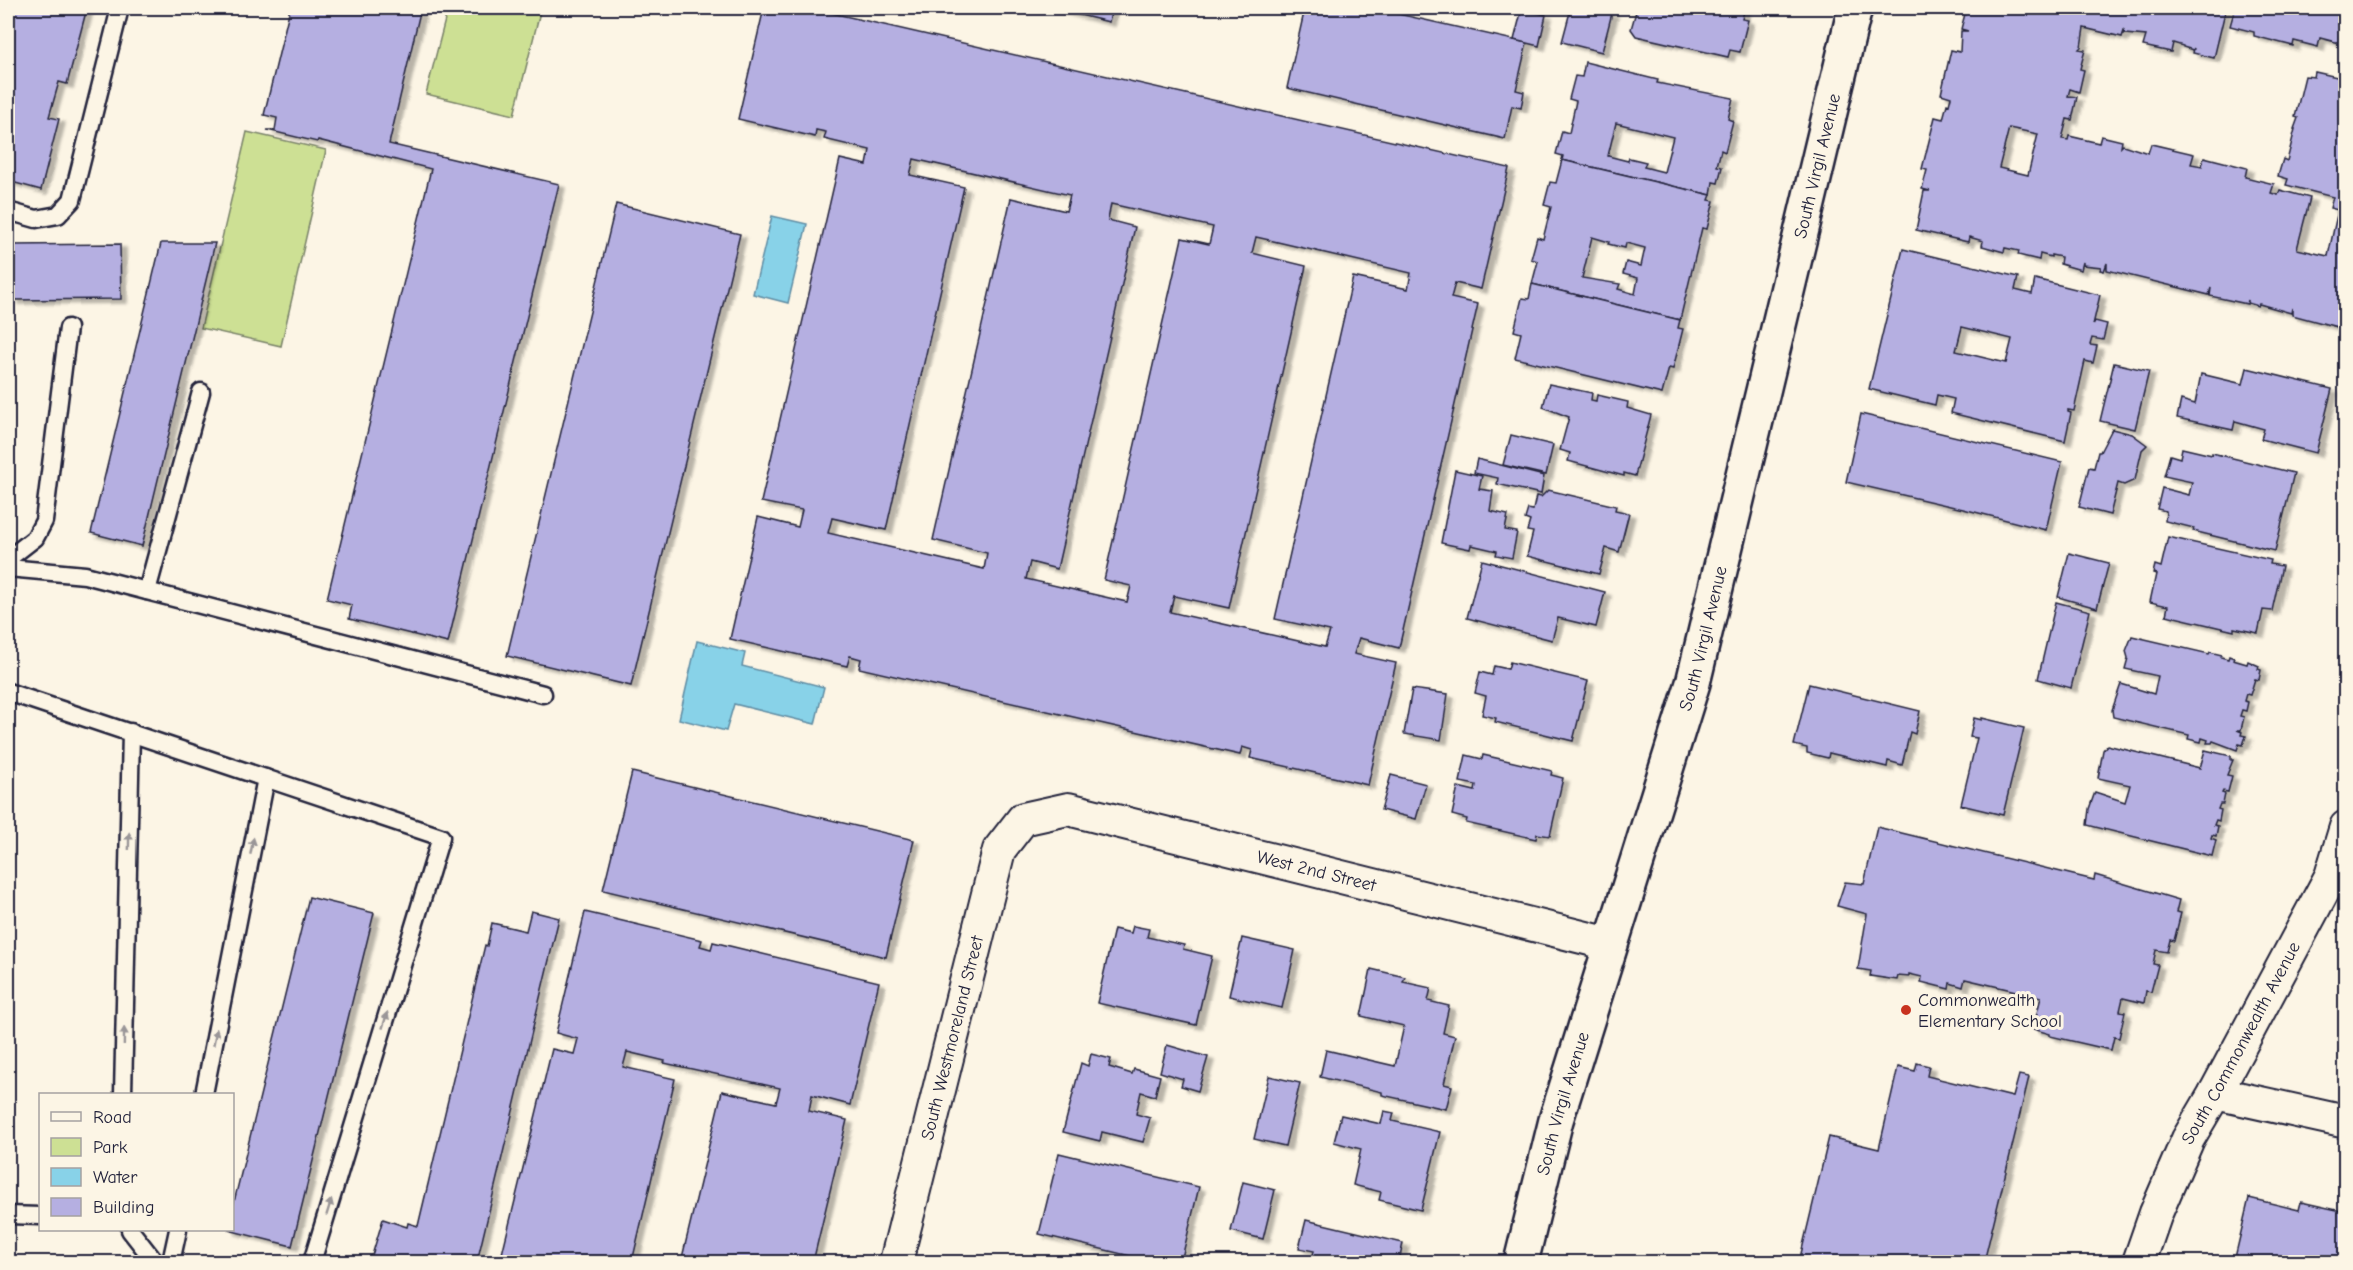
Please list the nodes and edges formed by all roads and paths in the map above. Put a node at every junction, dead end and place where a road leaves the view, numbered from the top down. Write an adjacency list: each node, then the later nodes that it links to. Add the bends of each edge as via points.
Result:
1 (120, 8): 3 (lane, via 72,200 58,215 36,219)
2 (1855, 8): 15 (main road, South Virgil Avenue, via 1693,683)
3 (8, 211)
4 (68, 328): 6 (lane, via 44,521 35,538)
5 (201, 392): 8 (lane)
6 (8, 559)
7 (8, 568): 8 (lane, via 86,575)
8 (147, 591): 10 (lane)
9 (8, 692): 11 (lane)
10 (543, 694)
11 (131, 732): 12 (lane); 17 (lane, one-way to 11)
12 (266, 778): 18 (lane, one-way to 12); 26 (lane, one-way to 12, via 441,837)
13 (1023, 819): 15 (street, West 2nd Street, via 1068,808); 27 (street, South Westmoreland Street, via 999,850)
14 (2346, 827): 16 (street, South Commonwealth Avenue, via 2331,876)
15 (1611, 944): 28 (main road, South Virgil Avenue, via 1556,1119)
16 (2215, 1092): 19 (street); 29 (street, South Commonwealth Avenue, via 2179,1158)
17 (123, 1093)
18 (204, 1093)
19 (2346, 1122)
20 (8, 1215): 21 (lane)
21 (39, 1216)
22 (130, 1231): 24 (lane)
23 (178, 1231): 25 (lane)
24 (155, 1263)
25 (171, 1263)
26 (312, 1263)
27 (896, 1263)
28 (1521, 1263)
29 (2139, 1263)

